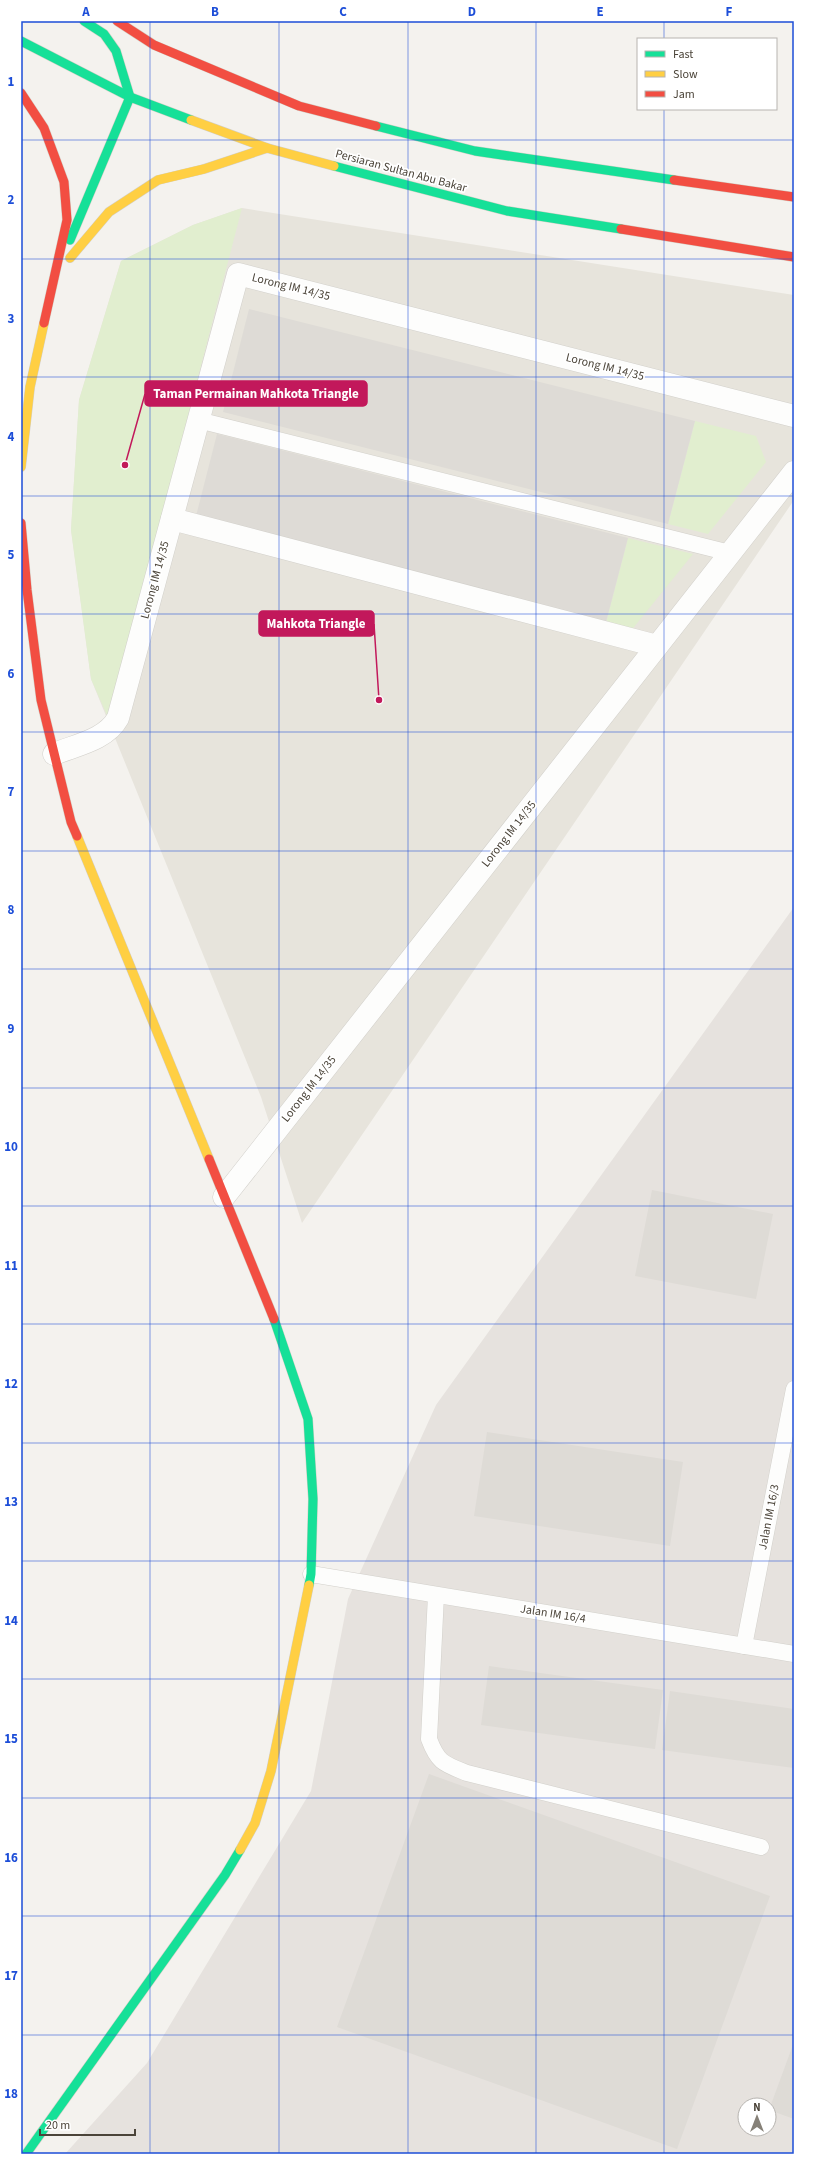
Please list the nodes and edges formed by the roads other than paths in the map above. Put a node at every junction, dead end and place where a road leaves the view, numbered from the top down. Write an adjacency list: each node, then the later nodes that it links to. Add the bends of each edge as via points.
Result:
1 (84, 21): 5 (street, via 104,34 116,51)
2 (117, 21): 7 (street, via 154,45 299,106 475,151)
3 (21, 41): 5 (street, Persiaran Sultan Abu Bakar)
4 (21, 93): 9 (street, via 44,128 64,182 67,220)
5 (130, 97): 6 (street, Persiaran Sultan Abu Bakar); 9 (street)
6 (267, 148): 8 (street, Persiaran Sultan Abu Bakar, via 507,211); 9 (street, via 204,169 158,180 109,212)
7 (794, 197)
8 (794, 257)
9 (56, 274): 12 (street, via 30,387)
10 (794, 416): 11 (street, Lorong IM 14/35, via 238,274)
11 (198, 420): 14 (street, Lorong IM 14/35); 16 (lane)
12 (21, 467)
13 (794, 472): 16 (street, Lorong IM 14/35)
14 (172, 519): 17 (street); 18 (street, Lorong IM 14/35, via 118,718 105,734)
15 (21, 523): 18 (street, via 41,700)
16 (730, 553): 17 (street, Lorong IM 14/35)
17 (657, 646): 19 (street, Lorong IM 14/35)
18 (54, 754): 19 (street, via 71,822)
19 (224, 1197): 21 (street, via 281,1335 308,1419 313,1499)
20 (794, 1388): 23 (lane, Jalan IM 16/3)
21 (311, 1574): 22 (lane, Jalan IM 16/4); 26 (street, via 272,1771 255,1823 225,1875)
22 (436, 1595): 23 (lane, Jalan IM 16/4); 25 (lane, via 429,1739 435,1755 447,1765 467,1773)
23 (744, 1646): 24 (lane, Jalan IM 16/4)
24 (794, 1654)
25 (761, 1847)
26 (26, 2154)

